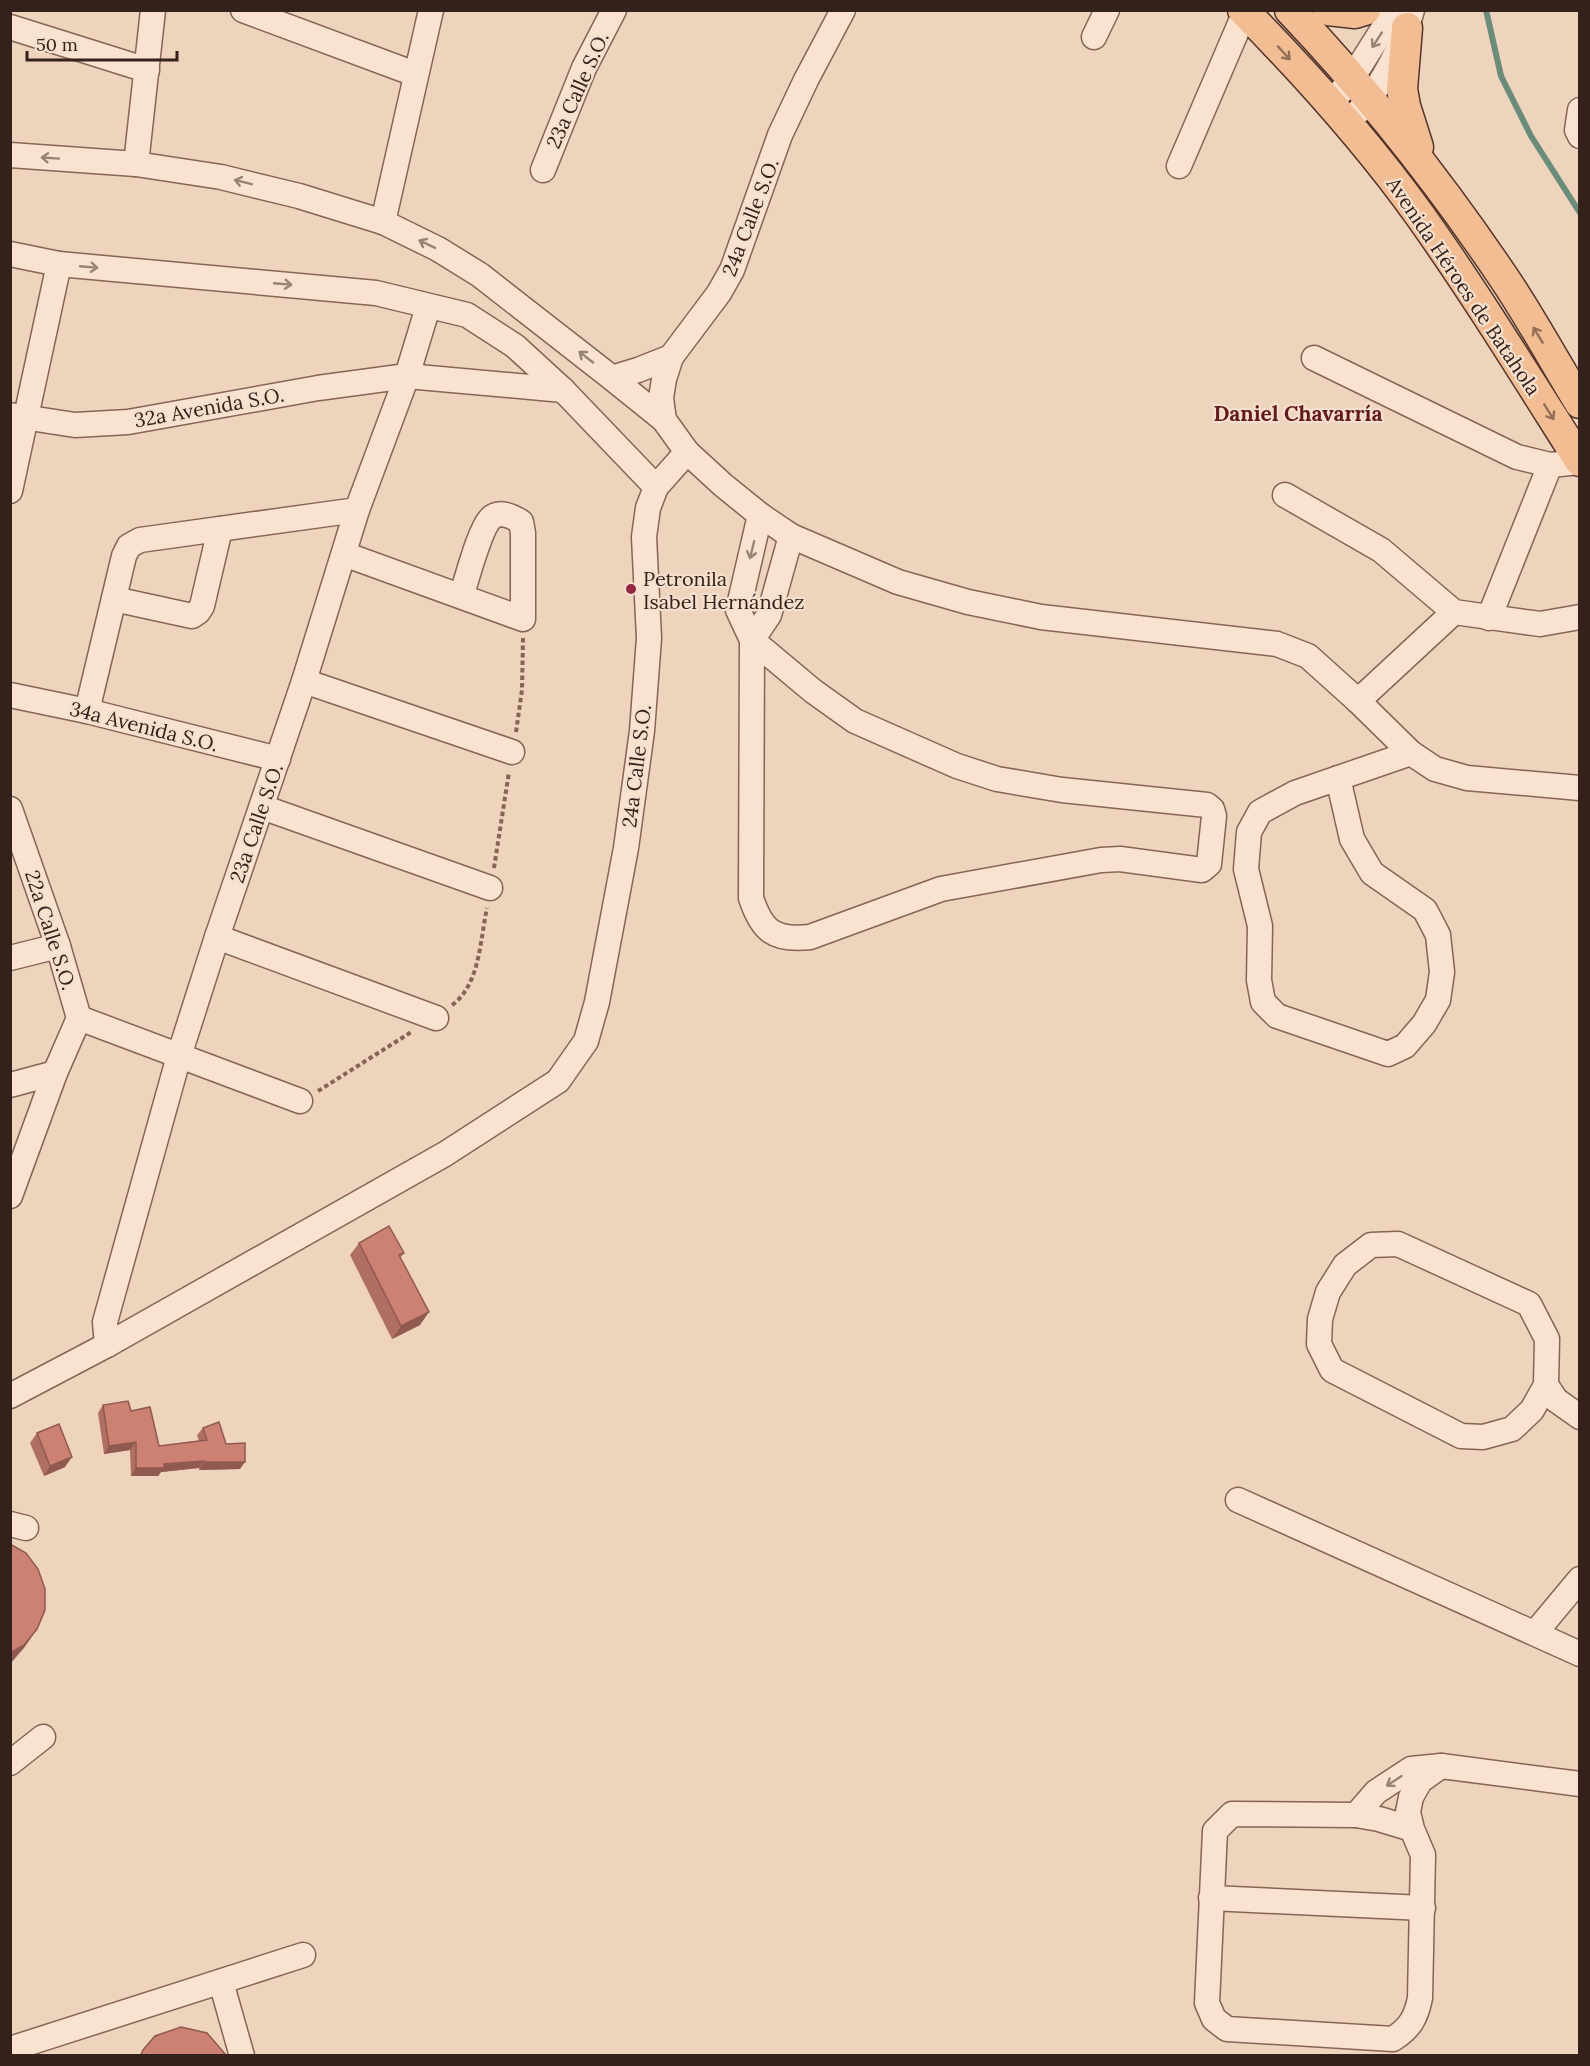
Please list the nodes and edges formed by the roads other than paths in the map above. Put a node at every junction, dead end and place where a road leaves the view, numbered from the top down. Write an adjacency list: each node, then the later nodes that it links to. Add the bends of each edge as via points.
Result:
1 (153, 10): 14 (street)
2 (243, 10): 15 (street)
3 (431, 10): 15 (street)
4 (614, 10): 24 (street, 23a Calle S.O., via 584,68)
5 (843, 10): 29 (street, 24a Calle S.O., via 780,135 732,270)
6 (1107, 10): 13 (street)
7 (1290, 10): 16 (main road, Avenida Héroes de Batahola)
8 (1328, 10): 9 (main road)
9 (1365, 10)
10 (1244, 11): 18 (main road, Avenida Héroes de Batahola, one-way to 18); 22 (street)
11 (1405, 16): 16 (street, via 1395,57); 23 (main road, via 1404,106)
12 (10, 27): 14 (street)
13 (1094, 37)
14 (147, 70): 21 (street)
15 (415, 74): 25 (street)
16 (1361, 88): 18 (street); 23 (main road, Avenida Héroes de Batahola)
17 (1580, 110): 19 (street)
18 (1339, 115): 38 (main road, Avenida Héroes de Batahola, one-way to 38, via 1426,225)
19 (1580, 136)
20 (10, 155): 21 (street, one-way to 20)
21 (136, 164): 25 (street, one-way to 21, via 221,177)
22 (1179, 166)
23 (1425, 167): 34 (main road, Avenida Héroes de Batahola, one-way to 23, via 1504,279)
24 (543, 170)
25 (383, 222): 32 (street, one-way to 25, via 480,275)
26 (10, 254): 27 (street)
27 (59, 264): 28 (street, one-way to 28, via 376,292); 35 (street)
28 (428, 307): 31 (street, 23a Calle S.O.); 33 (street, via 467,315 514,346)
29 (671, 357): 32 (street); 36 (street, 24a Calle S.O., via 661,398)
30 (1314, 358): 39 (street, via 1516,457)
31 (407, 376): 33 (street, 32a Avenida S.O.); 35 (street, 32a Avenida S.O., via 128,422 75,425); 43 (street, 23a Calle S.O.)
32 (612, 378): 36 (street)
33 (563, 390): 40 (street)
34 (1580, 403)
35 (18, 416): 41 (street)
36 (664, 420): 37 (street)
37 (687, 452): 40 (street); 44 (street)
38 (1580, 461): 39 (street)
39 (1550, 465): 52 (street)
40 (656, 487): 76 (street, 24a Calle S.O., via 644,537 649,638 642,731 626,849 586,1041 558,1081 445,1154)
41 (10, 490)
42 (1286, 495): 50 (street, via 1381,550)
43 (357, 510): 45 (street); 47 (street, 23a Calle S.O.)
44 (760, 515): 46 (street); 53 (street, one-way to 53, via 738,610)
45 (220, 529): 49 (street, via 140,540 129,546); 49 (street, via 202,606 192,616)
46 (791, 536): 53 (street, via 769,615); 56 (street, via 898,582 968,602 1041,617 1277,644 1308,656)
47 (344, 554): 48 (street); 54 (street, 23a Calle S.O.)
48 (461, 596)
49 (114, 599): 57 (street)
50 (1454, 612): 52 (street); 56 (street)
51 (1580, 617): 52 (street, via 1540,624)
52 (1489, 618)
53 (752, 640): 53 (street, via 751,898 758,918 780,936 810,937 941,889 1078,864 1120,859 1202,870 1209,864 1214,816 1207,805 1062,790 997,779 957,766 855,721)
54 (304, 681): 58 (street); 60 (street, 23a Calle S.O.)
55 (10, 695): 57 (street, 34a Avenida S.O.)
56 (1358, 700): 59 (street)
57 (87, 711): 60 (street, 34a Avenida S.O.)
58 (513, 752)
59 (1411, 753): 61 (street); 62 (street, via 1435,770 1467,778)
60 (278, 759): 63 (street, 23a Calle S.O.)
61 (1338, 778): 61 (street, via 1295,793 1260,812 1250,832 1246,869 1260,926 1259,980 1263,1002 1277,1016 1388,1054 1405,1046 1438,1000 1442,972 1438,935 1425,910 1372,873 1352,839)
62 (1580, 788)
63 (262, 807): 65 (street); 66 (street, 23a Calle S.O.)
64 (12, 818): 67 (street, 22a Calle S.O.)
65 (490, 888)
66 (217, 937): 70 (street); 71 (street, 23a Calle S.O.)
67 (58, 946): 68 (street); 69 (street, 22a Calle S.O.)
68 (10, 958)
69 (79, 1018): 71 (street); 72 (street)
70 (436, 1018)
71 (180, 1056): 74 (street); 76 (street, 23a Calle S.O., via 105,1322)
72 (55, 1073): 73 (street); 75 (street)
73 (10, 1085)
74 (300, 1101)
75 (10, 1196)
76 (107, 1345): 78 (street, 24a Calle S.O.)
77 (1546, 1385): 77 (street, via 1532,1410 1512,1429 1483,1437 1461,1436 1332,1370 1319,1344 1320,1319 1328,1292 1345,1265 1371,1245 1398,1244 1529,1304 1546,1339); 79 (street, via 1556,1400)
78 (10, 1396)
79 (1580, 1417)
80 (1238, 1500): 82 (street)
81 (1580, 1579): 82 (street)
82 (1535, 1634): 83 (street)
83 (1580, 1653)
84 (43, 1737): 85 (street)
85 (10, 1763)
86 (1441, 1766): 87 (street); 88 (street, one-way to 88, via 1412,1769 1376,1792); 89 (street, via 1420,1781 1411,1797 1408,1812)
87 (1580, 1784)
88 (1356, 1815): 89 (street); 90 (street, via 1232,1814 1215,1832)
89 (1412, 1829): 91 (street, via 1423,1855)
90 (1212, 1898): 91 (street); 91 (street, via 1207,2003 1220,2024 1227,2029 1394,2039 1417,2016)
91 (1423, 1908)
92 (303, 1956): 93 (street)
93 (221, 1982): 94 (street); 95 (street)
94 (10, 2049)
95 (242, 2055)

